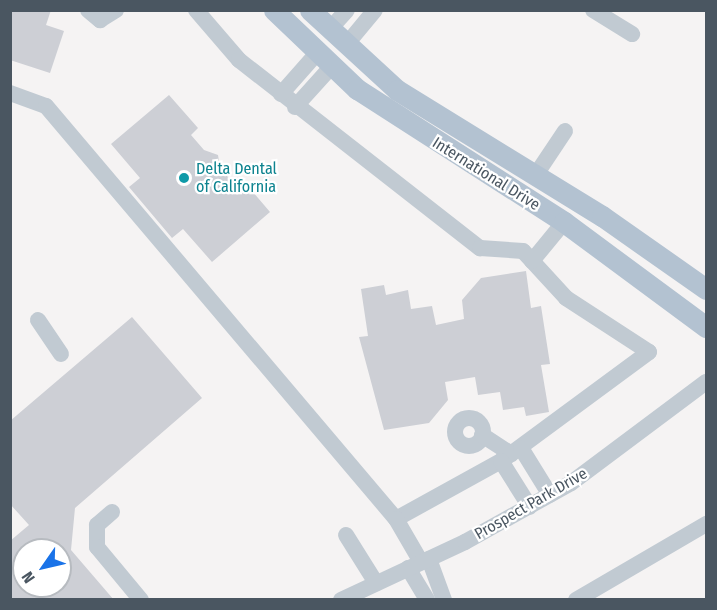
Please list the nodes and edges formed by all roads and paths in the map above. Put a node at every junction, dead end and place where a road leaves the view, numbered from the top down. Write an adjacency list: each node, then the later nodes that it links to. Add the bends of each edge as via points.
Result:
1 (88, 10): 2 (street, via 100,20)
2 (116, 10)
3 (196, 10): 15 (street, via 239,60)
4 (274, 10): 13 (main road, International Drive)
5 (288, 10): 12 (main road, via 328,43)
6 (310, 10): 10 (main road, International Drive)
7 (347, 10): 10 (street)
8 (375, 10): 12 (street)
9 (592, 10): 11 (street)
10 (330, 29): 12 (main road, International Drive)
11 (632, 34)
12 (346, 45): 17 (main road, International Drive)
13 (325, 59): 15 (street); 16 (street); 17 (main road, via 350,65 406,108); 20 (main road, International Drive, via 438,145)
14 (10, 93): 32 (street, via 46,106)
15 (281, 94): 16 (street)
16 (295, 107): 21 (street, via 480,248 523,251)
17 (433, 115): 19 (main road, International Drive)
18 (565, 131): 19 (street)
19 (534, 176): 22 (main road, International Drive)
20 (564, 222): 21 (street); 24 (main road, International Drive)
21 (532, 261): 28 (street, via 566,298 649,352)
22 (706, 289)
23 (38, 320): 25 (street)
24 (706, 327)
25 (61, 354)
26 (706, 382): 29 (street, Prospect Park Drive, via 621,449)
27 (482, 435): 28 (street)
28 (511, 454): 29 (street); 30 (street); 32 (street)
29 (550, 495): 30 (street, Prospect Park Drive)
30 (530, 507): 35 (street, Prospect Park Drive)
31 (112, 512): 37 (street, via 97,525 97,547)
32 (396, 519): 35 (street)
33 (706, 524): 41 (street)
34 (346, 534): 36 (street)
35 (419, 563): 36 (street, Prospect Park Drive); 39 (street); 40 (street)
36 (376, 583): 38 (street, Prospect Park Drive)
37 (141, 600)
38 (340, 600)
39 (427, 600)
40 (444, 600)
41 (576, 600)

